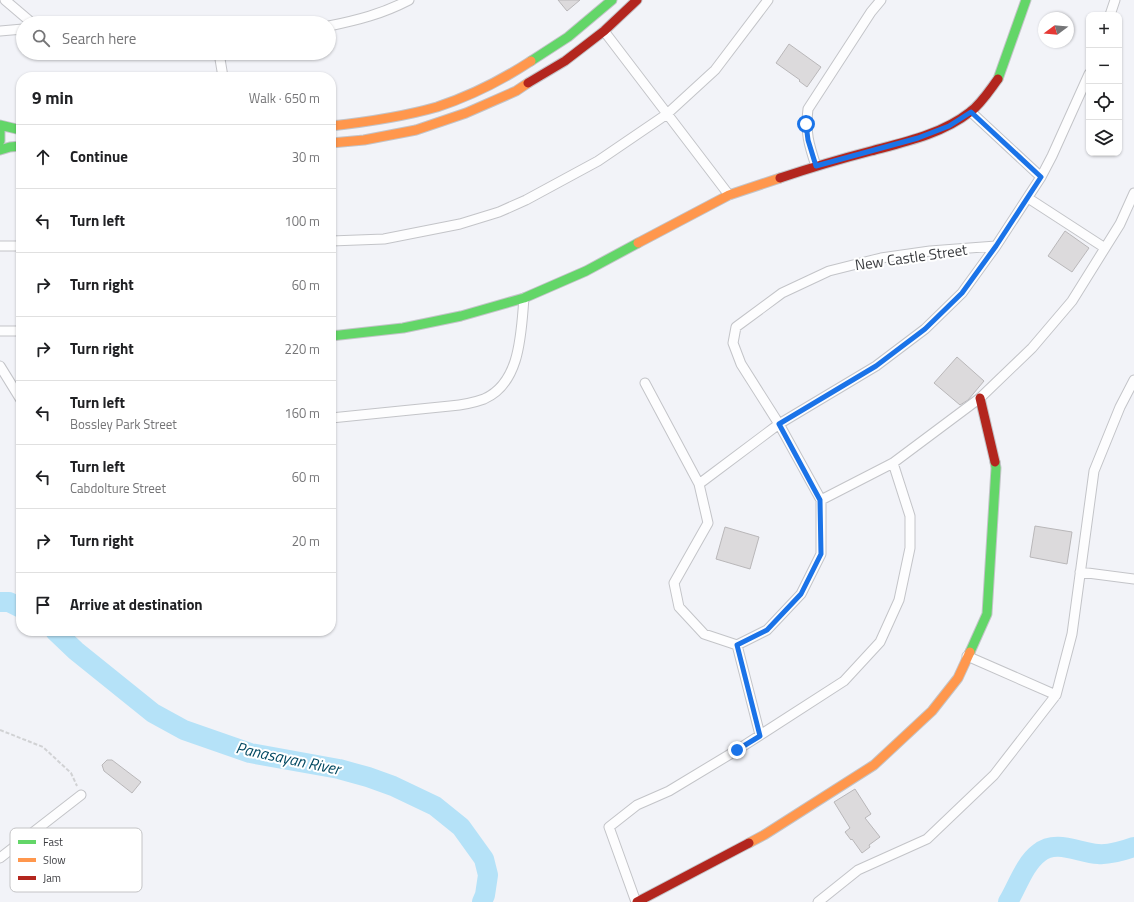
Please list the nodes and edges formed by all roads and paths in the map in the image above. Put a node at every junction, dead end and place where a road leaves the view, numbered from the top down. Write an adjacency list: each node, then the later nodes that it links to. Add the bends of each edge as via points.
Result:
1 (5, 0): 11 (street)
2 (408, 0): 12 (street, via 361,20)
3 (612, 0): 22 (street, via 592,18 508,76 461,98 410,114)
4 (637, 0): 15 (street)
5 (768, 0): 20 (street, via 715,70)
6 (881, 0): 29 (street, via 808,109 808,140)
7 (1022, 0): 8 (street)
8 (1026, 0): 19 (street, via 998,79)
9 (1115, 0): 10 (street)
10 (1111, 12)
11 (24, 16)
12 (336, 25)
13 (16, 30): 14 (street)
14 (0, 31)
15 (604, 31): 20 (street); 26 (street, via 565,61 516,91 466,113 416,130)
16 (220, 60): 17 (street)
17 (222, 72)
18 (1086, 81): 30 (street)
19 (971, 112): 29 (street, via 949,126 918,138); 30 (street)
20 (667, 114): 32 (street); 34 (street, via 598,162 498,212 460,224 384,239)
21 (0, 125): 23 (street)
22 (336, 126)
23 (16, 129)
24 (0, 131): 25 (street)
25 (0, 141)
26 (336, 143)
27 (16, 146): 28 (street)
28 (0, 150)
29 (816, 166): 32 (street)
30 (1041, 177): 33 (street)
31 (1134, 193): 38 (street, via 1120,224)
32 (729, 195): 39 (street, via 586,271)
33 (1028, 198): 37 (street); 38 (street)
34 (336, 242)
35 (0, 246): 36 (street)
36 (16, 246)
37 (996, 246): 49 (street, via 962,293 925,329 876,366); 49 (street, New Castle Street, via 888,257 829,271 782,293 736,327 733,343 740,364)
38 (1105, 248): 47 (street, via 1072,301 1032,348)
39 (524, 298): 42 (street, via 460,316 402,328); 48 (street, via 519,346 509,376 498,390 485,399 469,404)
40 (0, 331): 41 (street)
41 (16, 331)
42 (336, 335)
43 (0, 366): 46 (street)
44 (1134, 380): 53 (street, via 1094,470)
45 (645, 383): 51 (street)
46 (16, 392)
47 (980, 398): 50 (street); 56 (street, via 996,468 987,614)
48 (336, 417)
49 (779, 424): 51 (street); 52 (street, New Castle Street)
50 (893, 463): 52 (street); 59 (street, via 910,516 910,548 899,600 880,642 844,681)
51 (699, 484): 55 (street, via 708,523 674,583 679,607 704,634)
52 (820, 500): 55 (street, via 821,554 801,594 767,630)
53 (1080, 572): 54 (street); 57 (street, via 1072,634)
54 (1134, 579)
55 (737, 645): 59 (street)
56 (967, 656): 57 (street); 64 (street, via 958,678 932,712 874,766 764,836)
57 (1056, 695): 65 (street, via 994,775 927,839 858,870)
58 (0, 730): 60 (path, via 43,747 70,773)
59 (760, 736): 64 (street, via 669,791 637,805 609,827)
60 (81, 795): 61 (street)
61 (39, 828)
62 (10, 850): 63 (street)
63 (0, 858)
64 (636, 902)
65 (818, 902)

